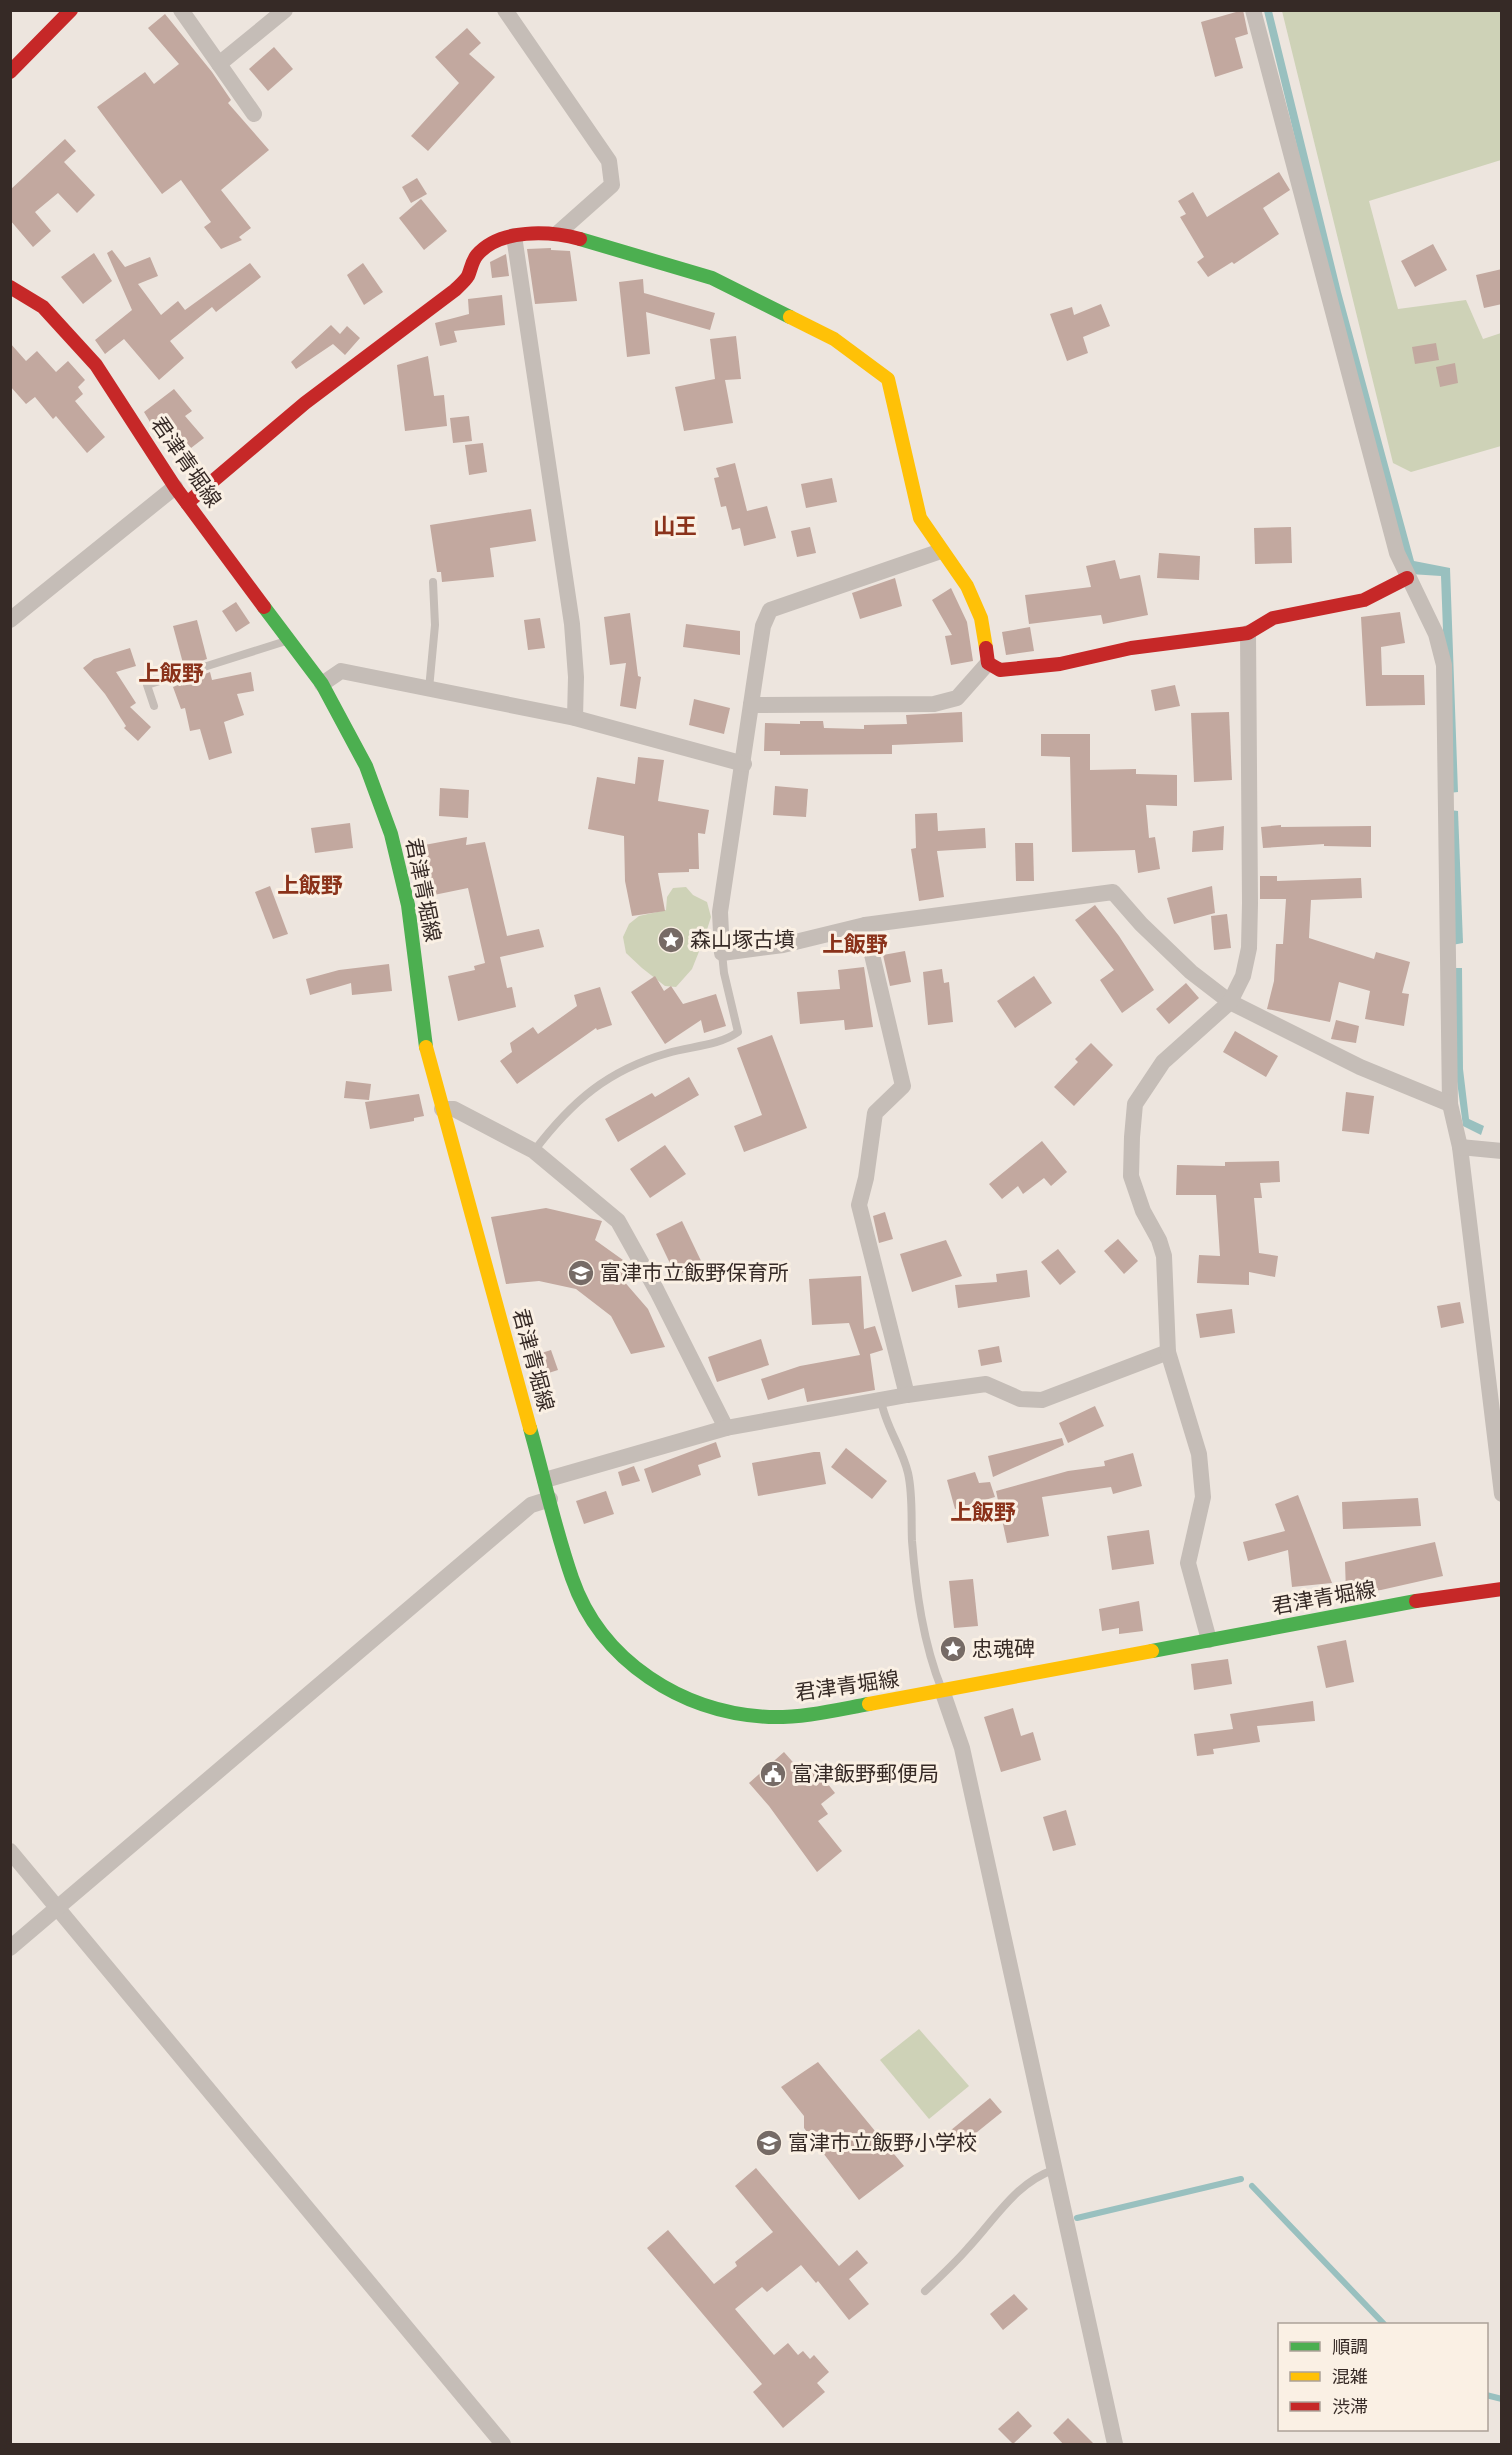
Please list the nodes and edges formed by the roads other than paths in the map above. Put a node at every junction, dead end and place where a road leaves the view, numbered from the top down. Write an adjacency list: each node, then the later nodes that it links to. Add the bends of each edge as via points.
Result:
1 (71, 10): 7 (main road)
2 (181, 10): 6 (street)
3 (285, 10): 6 (street)
4 (505, 10): 9 (street, via 609,161 612,185)
5 (1253, 10): 15 (street, via 1396,553)
6 (219, 64): 8 (street)
7 (10, 72)
8 (254, 114)
9 (558, 233): 10 (main road); 14 (main road, via 712,278 834,339 877,368 888,379 920,518)
10 (514, 236): 13 (main road, via 488,245 476,256 467,278 455,290 305,403); 25 (street, via 572,624)
11 (10, 287): 12 (main road, 君津青堀線, via 43,307 96,365)
12 (175, 487): 13 (main road, 君津青堀線); 17 (street)
13 (187, 503): 19 (main road, 君津青堀線)
14 (941, 551): 20 (main road, via 967,586 981,618); 23 (street, via 770,610 763,626)
15 (1407, 578): 18 (main road, via 1364,600 1274,618); 30 (street, via 1436,634 1444,665)
16 (433, 582): 22 (lane, via 435,625)
17 (10, 620)
18 (1248, 633): 20 (main road, via 1131,648 1060,664 1000,670); 29 (street, via 1249,948 1244,976)
19 (289, 640): 21 (main road, 君津青堀線); 24 (lane, via 147,685)
20 (988, 663): 23 (street, via 957,698 934,704)
21 (322, 684): 22 (street, via 341,671); 31 (main road, 君津青堀線, via 366,766 391,834 408,906 424,1039)
22 (429, 689): 25 (street)
23 (751, 705): 26 (street)
24 (154, 706)
25 (576, 718): 26 (street)
26 (744, 764): 28 (street, via 720,912)
27 (865, 925): 28 (street, via 783,945); 29 (street, via 1113,892 1191,972); 36 (street, via 903,1086 875,1113 859,1205)
28 (722, 953): 33 (lane, via 738,1032 614,1074 571,1106)
29 (1230, 1002): 30 (street, via 1360,1067); 35 (street, via 1163,1062 1135,1104 1131,1176 1164,1256)
30 (1450, 1104): 32 (street)
31 (442, 1109): 33 (street, via 454,1109); 39 (main road, 君津青堀線)
32 (1460, 1147): 34 (street); 40 (street)
33 (534, 1150): 38 (street, via 618,1221)
34 (1502, 1151)
35 (1168, 1352): 36 (street, via 1042,1400 1020,1398 986,1384); 43 (street, via 1199,1454 1203,1497 1188,1563)
36 (907, 1395): 37 (street)
37 (880, 1400): 38 (street); 44 (lane, via 883,1416 908,1472 922,1620)
38 (726, 1428): 39 (street)
39 (545, 1480): 41 (main road, 君津青堀線)
40 (1502, 1494)
41 (550, 1499): 44 (main road, 君津青堀線, via 572,1579 597,1627 650,1680 678,1694 709,1706 769,1717); 46 (street, via 531,1505)
42 (1502, 1589): 43 (main road, 君津青堀線)
43 (1209, 1640): 44 (main road, 君津青堀線)
44 (943, 1693): 48 (street, via 962,1748)
45 (10, 1851): 46 (street)
46 (58, 1908): 47 (street); 50 (street)
47 (10, 1948)
48 (1053, 2170): 49 (lane, via 1036,2176 1020,2189); 51 (street)
49 (925, 2291)
50 (503, 2445)
51 (1115, 2445)

